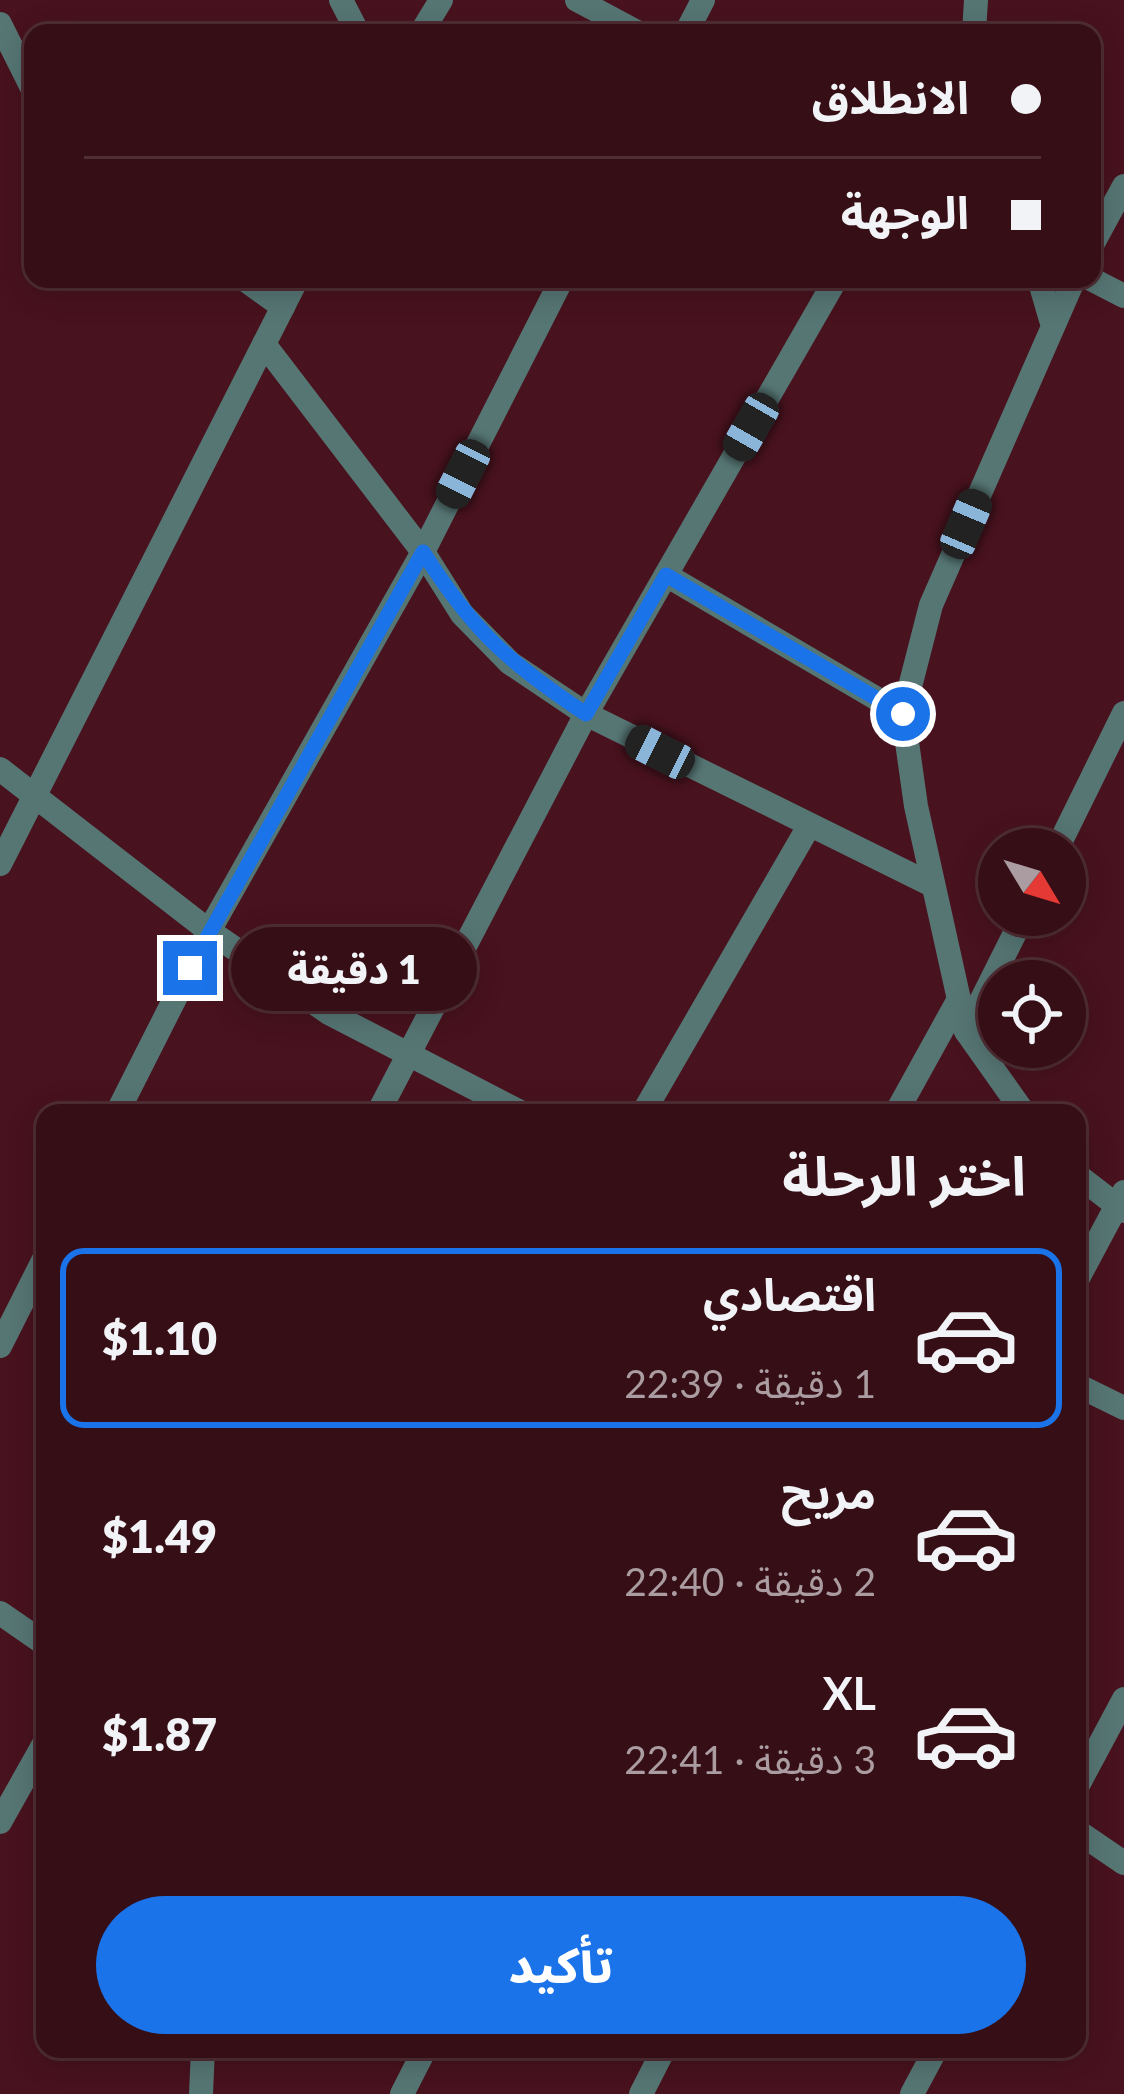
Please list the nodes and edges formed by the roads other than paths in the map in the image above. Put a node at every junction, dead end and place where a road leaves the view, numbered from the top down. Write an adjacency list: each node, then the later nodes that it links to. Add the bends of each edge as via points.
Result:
1 (577, 0): 3 (street)
2 (0, 24): 4 (street)
3 (622, 24)
4 (24, 72)
5 (1124, 186): 6 (street)
6 (1101, 228)
7 (257, 288): 13 (street)
8 (292, 288): 13 (street)
9 (557, 288): 16 (street)
10 (831, 288): 17 (street)
11 (1042, 288): 14 (street)
12 (1069, 288): 14 (street)
13 (283, 307): 15 (street)
14 (1051, 320): 20 (street, via 932,605)
15 (265, 344): 16 (street); 23 (street)
16 (423, 552): 19 (street, via 462,614 510,663); 28 (street)
17 (666, 575): 19 (street); 20 (street)
18 (1124, 713): 21 (street)
19 (586, 714): 24 (street); 32 (street)
20 (903, 714): 27 (street)
21 (1118, 742): 25 (street)
22 (0, 770): 23 (street)
23 (34, 799): 26 (street); 28 (street)
24 (808, 826): 27 (street); 36 (street)
25 (1069, 828)
26 (0, 864)
27 (932, 885): 30 (street)
28 (209, 931): 32 (street); 33 (street)
29 (1014, 936): 31 (street)
30 (959, 998): 31 (street); 37 (street)
31 (967, 1031): 38 (street)
32 (407, 1055): 34 (street); 35 (street)
33 (122, 1104)
34 (382, 1104)
35 (504, 1104)
36 (648, 1104)
37 (901, 1104)
38 (1018, 1104)
39 (1086, 1181): 40 (street)
40 (1122, 1203): 41 (street)
41 (1086, 1265)
42 (36, 1275): 43 (street)
43 (0, 1346)
44 (1086, 1389): 45 (street)
45 (1124, 1408)
46 (0, 1613): 47 (street)
47 (36, 1638)
48 (1124, 1699): 50 (street)
49 (36, 1758): 51 (street)
50 (1086, 1770)
51 (0, 1822)
52 (1086, 1837): 53 (street)
53 (1124, 1863)
54 (203, 2058): 58 (street)
55 (420, 2058): 59 (street)
56 (659, 2058): 60 (street)
57 (931, 2058): 61 (street)
58 (201, 2094)
59 (402, 2094)
60 (641, 2094)
61 (912, 2094)

